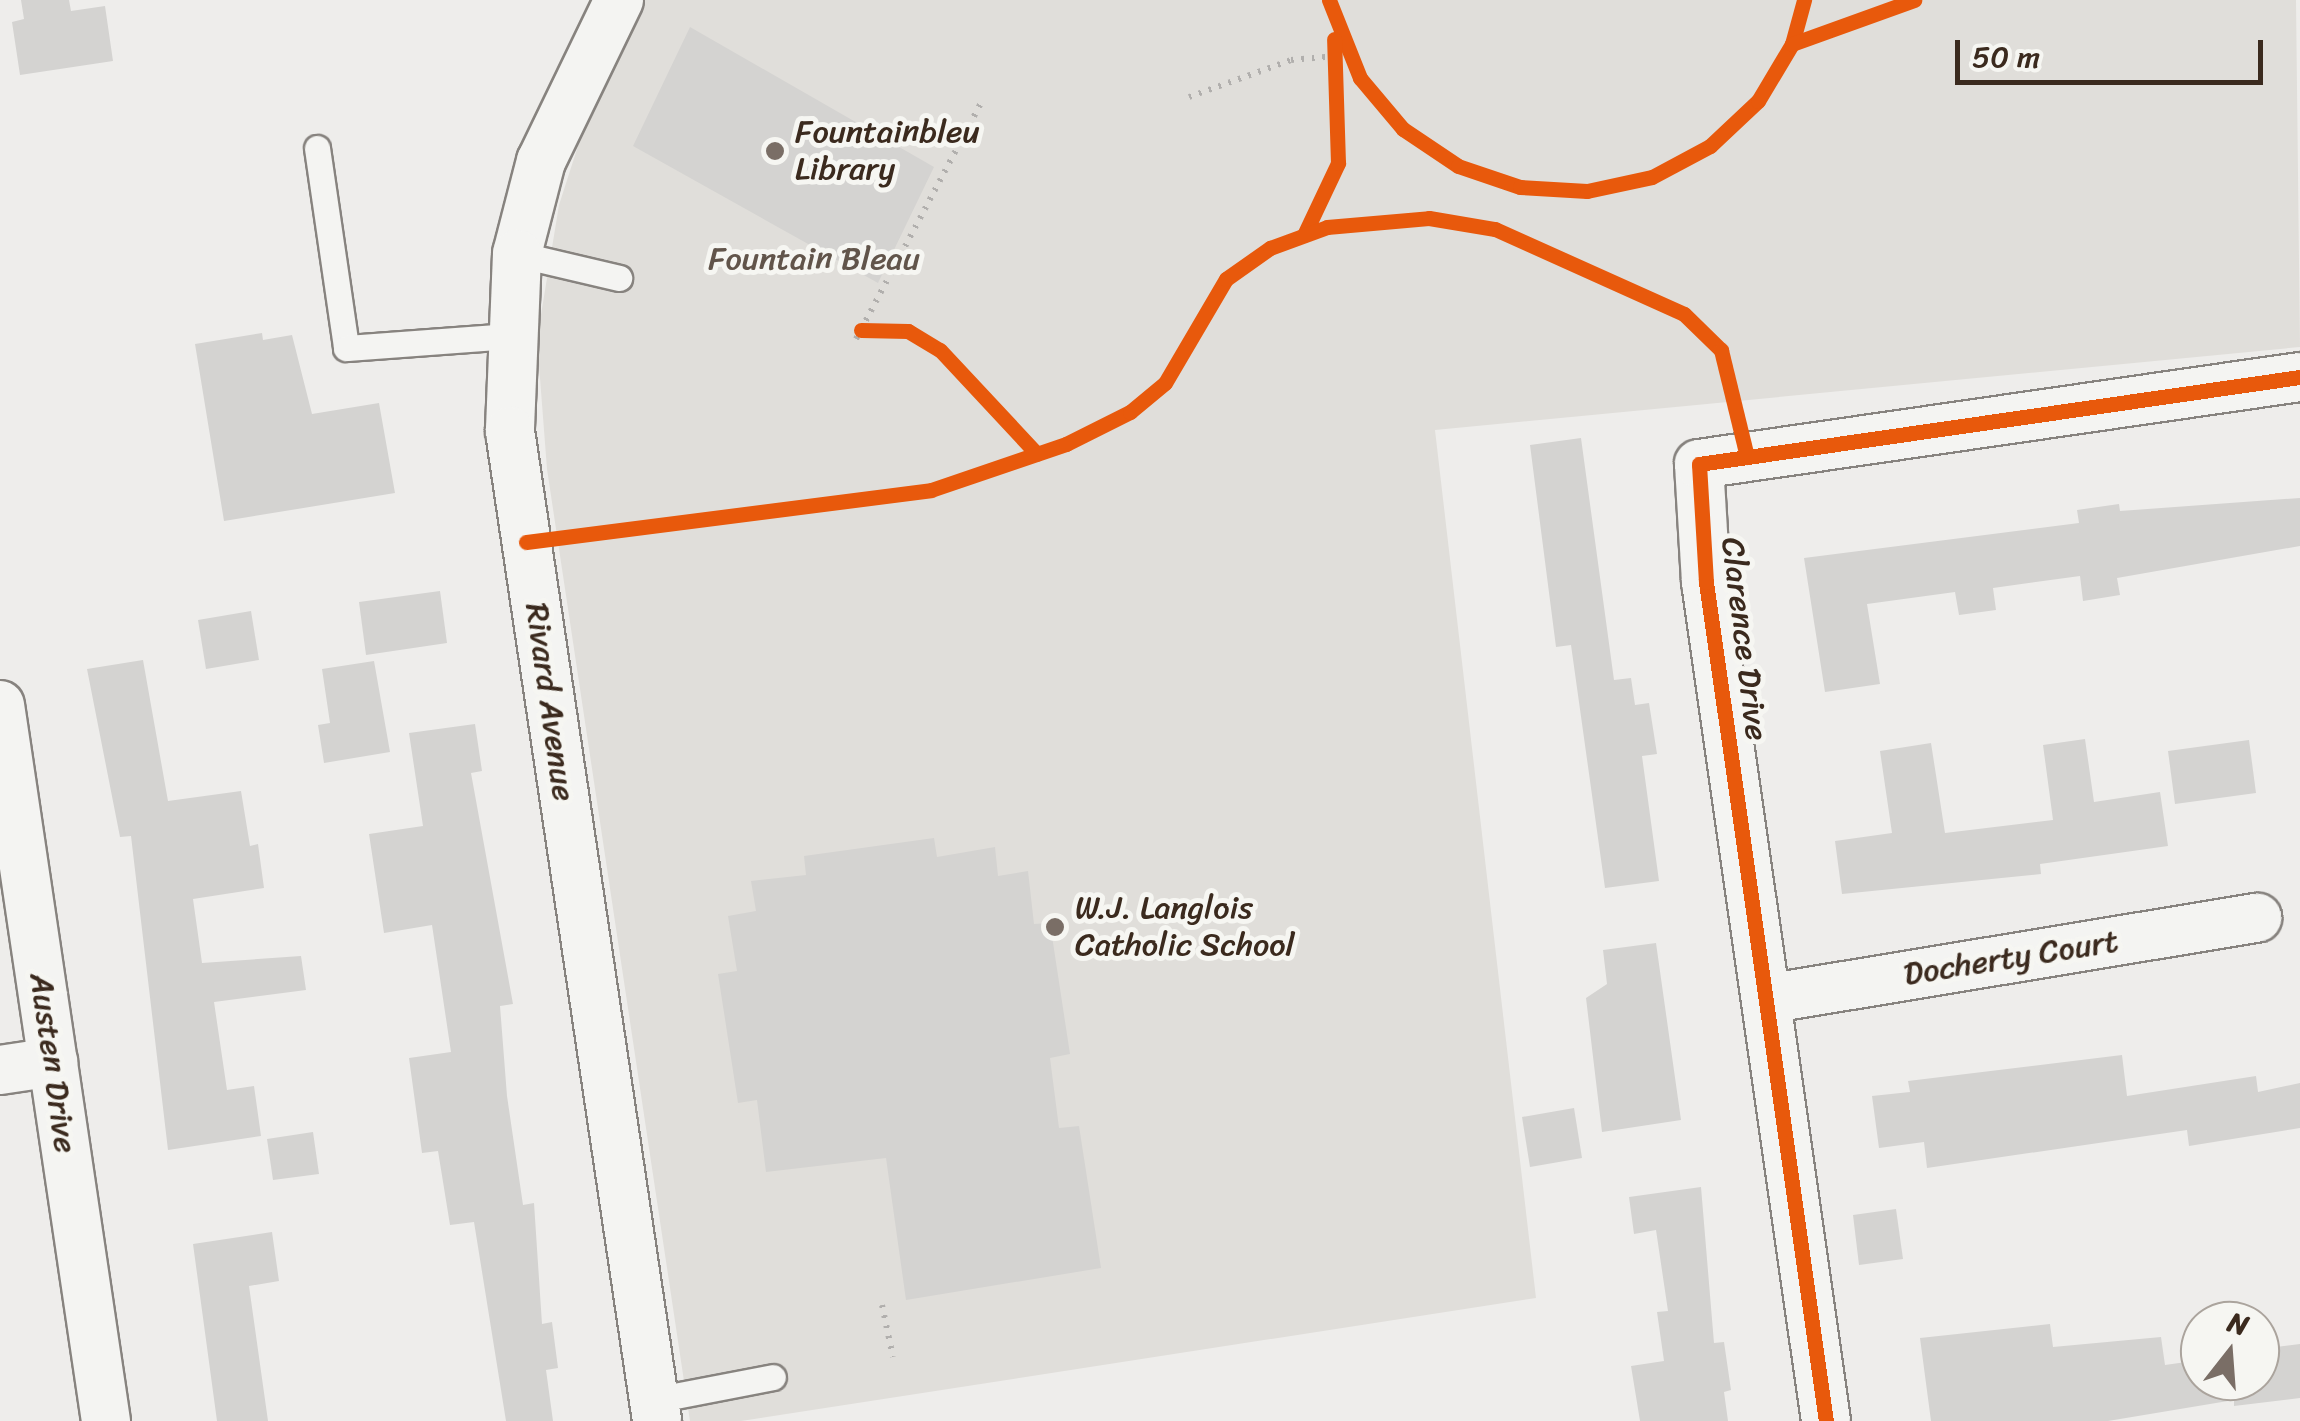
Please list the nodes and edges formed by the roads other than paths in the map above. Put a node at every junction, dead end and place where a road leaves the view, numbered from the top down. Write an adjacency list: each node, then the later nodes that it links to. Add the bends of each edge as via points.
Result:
1 (619, 0): 3 (street, Rivard Avenue, via 542,160)
2 (317, 148): 5 (lane, via 346,348)
3 (517, 254): 4 (lane); 5 (street, Rivard Avenue)
4 (620, 278)
5 (508, 336): 13 (street, Rivard Avenue, via 510,431)
6 (2300, 377): 9 (street, Clarence Drive, via 1698,464 1706,582)
7 (0, 705): 10 (street, Austen Drive)
8 (2257, 918): 9 (street, Docherty Court)
9 (1766, 999): 15 (street, Clarence Drive)
10 (53, 1062): 11 (street); 14 (street, Austen Drive)
11 (0, 1070)
12 (773, 1378): 13 (lane)
13 (656, 1411)
14 (106, 1421)
15 (1826, 1421)

